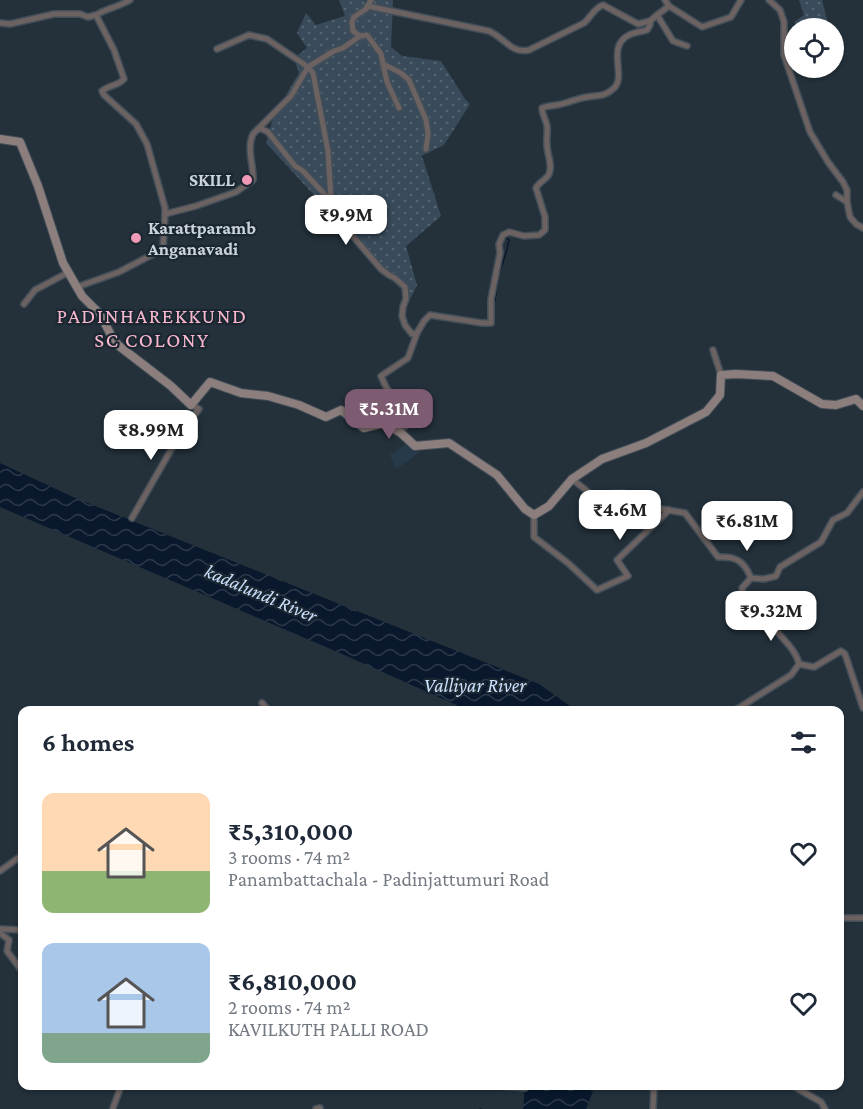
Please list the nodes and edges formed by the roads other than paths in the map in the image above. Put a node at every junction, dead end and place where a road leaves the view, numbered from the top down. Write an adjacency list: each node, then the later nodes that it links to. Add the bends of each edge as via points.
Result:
1 (130, 0): 9 (street)
2 (371, 0): 7 (street)
3 (665, 0): 8 (street)
4 (741, 0): 8 (street, via 731,17 702,27)
5 (768, 0): 24 (street, via 780,9 784,55 810,132 843,182)
6 (597, 4): 7 (street, via 584,23 530,50 520,51 489,31); 11 (street, via 638,24)
7 (367, 6): 13 (street, via 352,22 353,31)
8 (669, 6): 10 (street)
9 (96, 15): 12 (street, via 54,14); 25 (street, via 124,79 102,91 136,124 147,144)
10 (657, 15): 11 (street); 14 (street, via 673,41)
11 (650, 21): 30 (street, via 647,30 628,35 620,44 619,79 614,88 605,95 542,108 551,164 547,177 536,188 545,230 539,236 510,232 501,238 491,323 430,315)
12 (0, 23)
13 (360, 36): 16 (street, via 367,34); 17 (street)
14 (687, 46)
15 (217, 49): 17 (street, via 249,35 267,39)
16 (383, 64): 18 (street); 21 (street, via 409,80 426,120)
17 (308, 67): 19 (street, via 291,96); 23 (street, via 313,73 328,151)
18 (399, 108)
19 (258, 129): 23 (street, via 268,132); 25 (street, via 249,142 253,180 236,192)
20 (0, 139): 27 (main road, via 20,142)
21 (426, 149)
22 (836, 195): 24 (street)
23 (329, 198): 30 (street, via 353,237 381,269 405,287 402,316 412,334)
24 (847, 202): 26 (street, via 850,218)
25 (165, 214): 28 (street, via 161,250 119,272)
26 (863, 228)
27 (69, 272): 28 (main road); 29 (street, via 35,290)
28 (76, 287): 33 (main road, via 100,314 119,346)
29 (24, 304)
30 (417, 333): 35 (street, via 408,358 381,376 406,417 405,427)
31 (713, 350): 32 (street)
32 (721, 375): 34 (main road, via 773,376 822,404 836,405 856,399); 36 (main road, via 720,395 706,412 646,443 602,459)
33 (191, 405): 35 (main road, via 210,382 299,405 326,417 340,410 364,428 384,423); 40 (street, via 199,409 180,434)
34 (863, 406)
35 (398, 430): 39 (main road, via 415,446 449,443 497,475)
36 (572, 479): 38 (street, via 592,495 623,493); 39 (main road, via 549,506)
37 (863, 492): 41 (street, via 847,513 833,520 821,542 780,567 776,576)
38 (669, 510): 39 (street, via 617,560 628,576 597,590 534,537); 41 (street, via 685,513 718,557 739,560)
39 (534, 515)
40 (132, 518)
41 (751, 578): 42 (street, via 742,593 759,606 797,657)
42 (798, 664): 43 (street, via 791,675); 44 (street, via 814,667 841,651)
43 (742, 706)
44 (863, 708)
45 (18, 858): 46 (street)
46 (0, 871)
47 (844, 918): 48 (street)
48 (863, 918)
49 (18, 930): 50 (street)
50 (0, 931): 51 (street, via 9,940 7,951)
51 (18, 966)
52 (119, 1090): 55 (street)
53 (654, 1090): 56 (street)
54 (800, 1090): 57 (street, via 821,1102)
55 (112, 1109)
56 (653, 1109)
57 (825, 1109)

